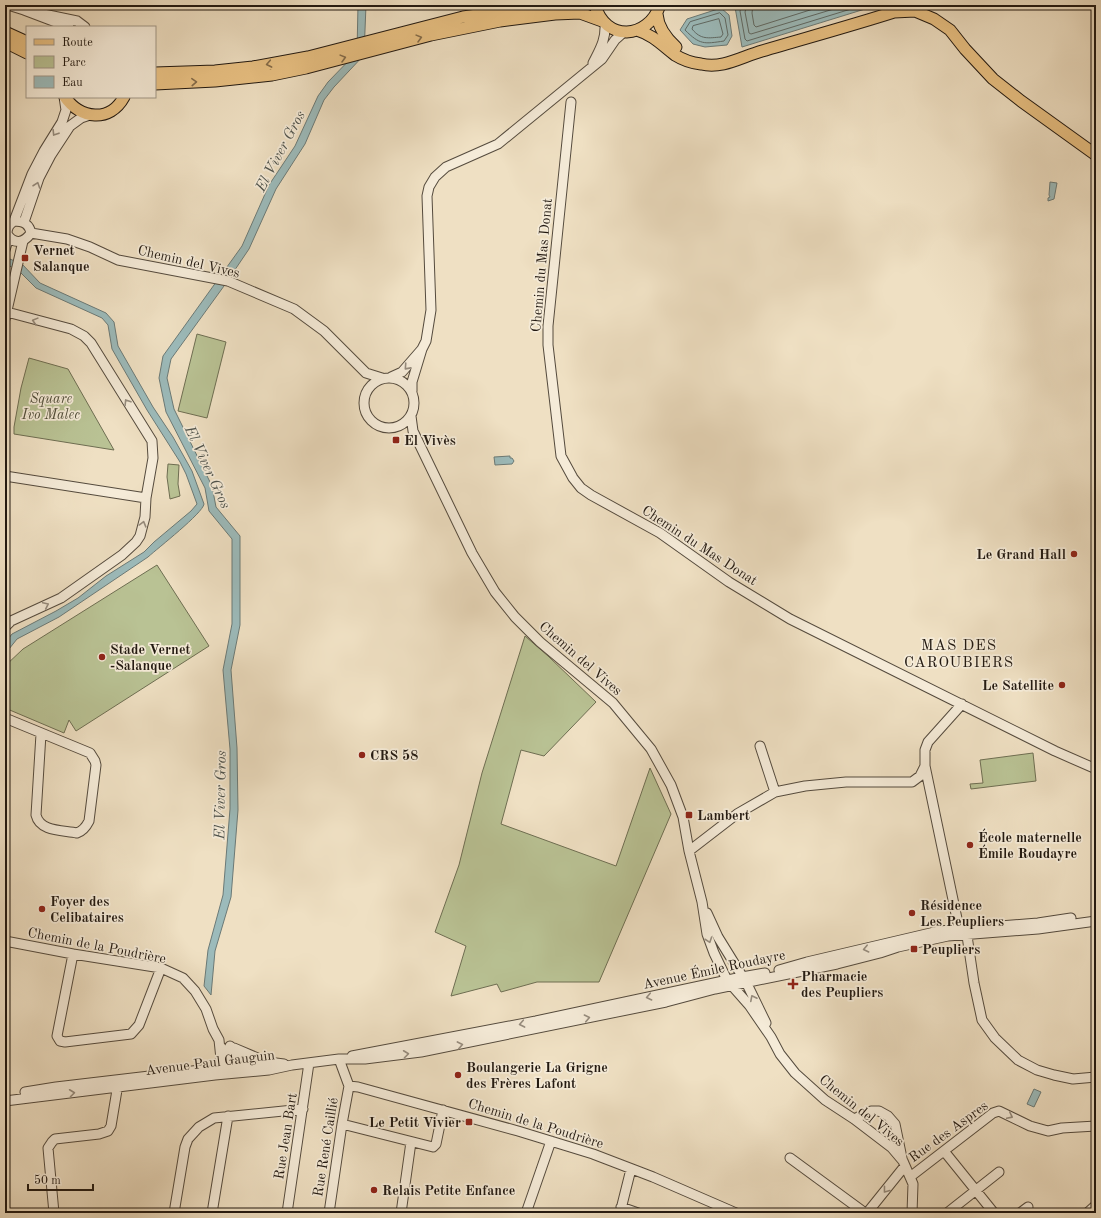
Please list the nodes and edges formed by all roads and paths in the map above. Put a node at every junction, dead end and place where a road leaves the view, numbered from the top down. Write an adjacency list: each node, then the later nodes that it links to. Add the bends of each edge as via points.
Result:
1 (8, 5): 4 (street)
2 (547, 5): 14 (main road, via 463,17)
3 (595, 5): 6 (main road)
4 (24, 10): 7 (street); 8 (street, via 77,20)
5 (658, 10): 9 (main road, via 652,21); 16 (main road, via 658,23 663,33 687,54 714,59)
6 (603, 22): 11 (main road); 14 (main road, one-way to 6, via 555,14 580,13); 18 (street, via 603,43)
7 (66, 26)
8 (84, 26)
9 (637, 30): 11 (main road); 16 (main road, via 657,39 684,60 700,64 715,66)
10 (5, 32): 13 (main road)
11 (624, 32): 18 (street, via 614,40 602,59)
12 (5, 42): 15 (main road)
13 (26, 42)
14 (380, 43): 17 (main road)
15 (26, 52)
16 (760, 52): 26 (main road, via 894,12 915,11 934,19 950,30 993,79)
17 (307, 62): 19 (main road, one-way to 19, via 215,71); 20 (main road, one-way to 17, via 272,75)
18 (590, 69): 34 (street, via 498,144 446,167 435,177 427,196 431,310 426,341)
19 (156, 73)
20 (156, 84)
21 (64, 98): 27 (street, one-way to 27, via 66,110 62,122 32,174)
22 (65, 98): 25 (main road, via 75,109)
23 (124, 98): 25 (main road, via 109,112)
24 (570, 102): 45 (street, Chemin du Mas Donat, via 548,345 561,456 573,478 581,488 660,533 729,582 790,619)
25 (90, 115): 28 (street, one-way to 25, via 39,178 51,155 70,126)
26 (1096, 155)
27 (14, 221): 28 (street); 29 (street)
28 (24, 222): 30 (street, via 30,227)
29 (7, 232): 31 (street); 32 (street)
30 (31, 233): 31 (street); 35 (street, Chemin del Vives, via 67,239 118,260 228,281 294,308 324,330)
31 (22, 246): 33 (street)
32 (6, 248)
33 (6, 315): 43 (street, one-way to 33, via 153,458 152,441 91,343 71,329)
34 (422, 349): 36 (street, one-way to 36, via 402,372); 38 (street, via 412,382)
35 (366, 373): 36 (street, Chemin del Vives); 37 (street)
36 (387, 378): 37 (street); 38 (street, via 403,382)
37 (368, 387): 40 (street, via 363,404 366,415 379,426)
38 (412, 391): 39 (street, via 414,408)
39 (411, 416): 40 (street); 41 (street, Chemin del Vives)
40 (396, 428): 41 (street, Chemin del Vives)
41 (418, 443): 52 (street, Chemin del Vives, via 472,554 495,592 540,642 613,704 651,749 671,785 683,817)
42 (5, 476): 43 (street)
43 (146, 498): 44 (street, one-way to 43, via 11,621 61,598 136,542 144,523)
44 (5, 627)
45 (962, 704): 49 (street, via 928,742); 50 (street, Chemin du Mas Donat)
46 (5, 718): 47 (street)
47 (41, 734): 47 (street, via 37,821 46,828 77,833 82,831 89,821 95,761 90,754)
48 (760, 746): 51 (street)
49 (925, 766): 51 (street, via 920,776 912,782 846,782); 56 (street)
50 (1096, 769)
51 (775, 792): 52 (street, via 737,814)
52 (689, 851): 53 (street, Chemin del Vives)
53 (702, 902): 60 (street, Chemin del Vives, via 718,937); 61 (street, Chemin del Vives, one-way to 61, via 707,934)
54 (1096, 916): 56 (street, Avenue Émile Roudayre)
55 (1096, 921): 56 (street, Avenue Émile Roudayre, via 1038,929)
56 (963, 932): 60 (street, Avenue Émile Roudayre, via 880,953); 72 (street, via 982,1020 995,1038 1018,1060 1037,1070 1073,1079)
57 (5, 941): 58 (street, Chemin de la Poudrière)
58 (73, 954): 59 (street, Chemin de la Poudrière); 59 (street, via 58,1036 60,1041 65,1042 131,1034 135,1031)
59 (160, 968): 63 (street, Chemin de la Poudrière, via 183,978 195,991 206,1009)
60 (744, 980): 61 (street, Avenue Émile Roudayre); 62 (street, Chemin del Vives, one-way to 60, via 764,1017)
61 (730, 983): 62 (street, Chemin del Vives, via 749,1005); 65 (street, Avenue Émile Roudayre, via 421,1052 365,1059)
62 (771, 1038): 81 (street, Chemin del Vives, via 795,1073 825,1100)
63 (220, 1043): 64 (street); 69 (street, Chemin de la Poudrière); 70 (street, via 220,1059)
64 (230, 1046): 66 (street); 69 (street, via 240,1056)
65 (339, 1059): 67 (street, Avenue Émile Roudayre); 75 (street)
66 (268, 1062): 68 (street, Avenue Paul Gauguin); 69 (street, Avenue Paul Gauguin)
67 (310, 1063): 68 (street, Avenue Émile Roudayre); 78 (street, Rue Jean Bart)
68 (292, 1065): 69 (street, Avenue Paul Gauguin, via 269,1070)
69 (240, 1068): 70 (street, Avenue Paul Gauguin); 70 (street, Avenue Paul Gauguin)
70 (215, 1071): 71 (street, Avenue Paul Gauguin); 74 (street, Avenue Paul Gauguin)
71 (141, 1077): 73 (street, Avenue Paul Gauguin); 74 (street, Avenue Paul Gauguin)
72 (1096, 1077)
73 (102, 1082): 74 (street, Avenue Paul Gauguin); 76 (street, Avenue Paul Gauguin)
74 (118, 1086): 77 (street, Avenue Paul Gauguin, one-way to 74); 96 (street, via 108,1131 55,1139 48,1148)
75 (349, 1086): 79 (street, Chemin de la Poudrière); 82 (street, Rue René Caillié)
76 (5, 1095)
77 (5, 1101)
78 (303, 1109): 80 (street); 99 (street, Rue Jean Bart)
79 (443, 1110): 84 (street, Chemin de la Poudrière); 85 (street, via 436,1144 433,1147)
80 (228, 1116): 97 (street, via 214,1118 199,1127 188,1139); 98 (street)
81 (854, 1119): 88 (street, Chemin del Vives, via 892,1148); 88 (street, via 871,1111 879,1111 888,1116 895,1124)
82 (342, 1124): 85 (street); 100 (street, Rue René Caillié)
83 (1096, 1126): 86 (street, Rue des Aspres, one-way to 83, via 999,1111 1030,1126 1048,1131)
84 (551, 1141): 89 (street, Chemin de la Poudrière); 102 (street)
85 (411, 1142): 101 (street)
86 (944, 1151): 91 (street, Rue des Aspres); 92 (street)
87 (790, 1158): 105 (street)
88 (903, 1164): 91 (street, Chemin del Vives); 105 (street, one-way to 105)
89 (631, 1169): 95 (street); 104 (street, Chemin de la Poudrière)
90 (999, 1172): 92 (street)
91 (910, 1177): 106 (street, Chemin del Vives, via 913,1184)
92 (976, 1191): 107 (street); 108 (street)
93 (1096, 1205): 110 (street)
94 (1028, 1207): 109 (street)
95 (620, 1210): 103 (street)
96 (54, 1213)
97 (174, 1213)
98 (212, 1213)
99 (287, 1213)
100 (329, 1213)
101 (401, 1213)
102 (526, 1213)
103 (638, 1213)
104 (736, 1213)
105 (866, 1213)
106 (912, 1213)
107 (947, 1213)
108 (994, 1213)
109 (1020, 1213)
110 (1087, 1213)

